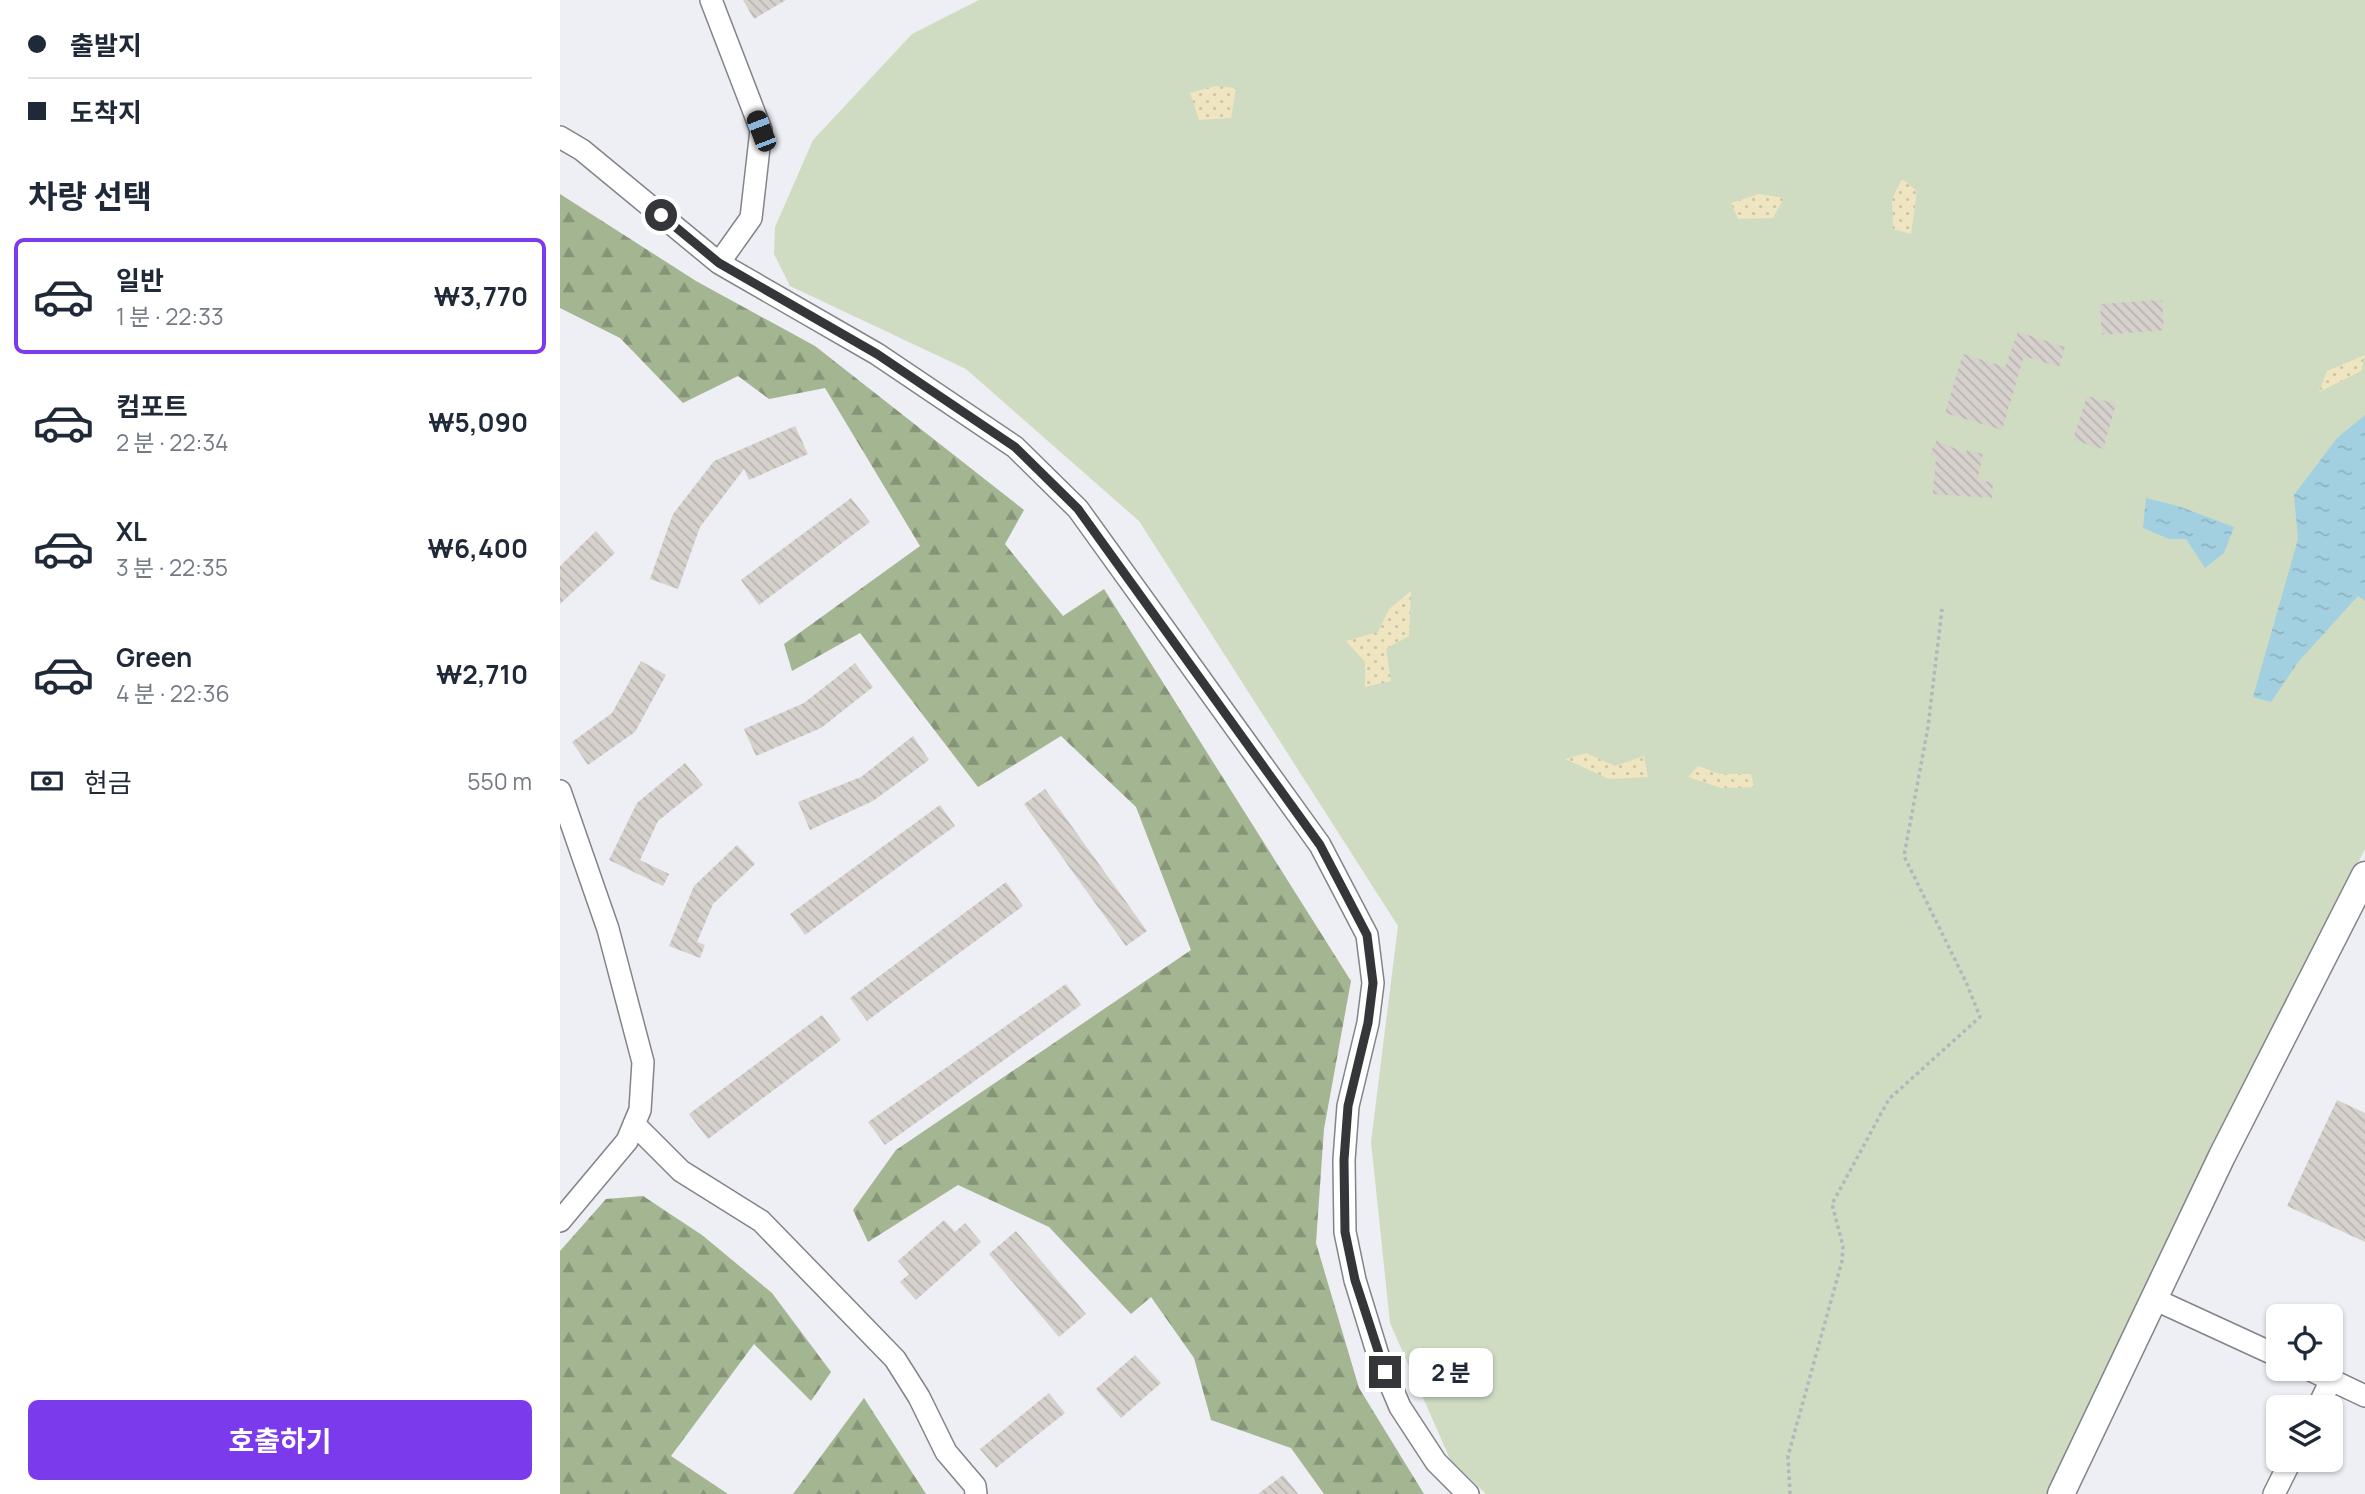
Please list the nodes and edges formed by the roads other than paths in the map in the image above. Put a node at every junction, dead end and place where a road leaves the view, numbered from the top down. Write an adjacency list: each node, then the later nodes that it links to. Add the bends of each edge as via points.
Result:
1 (711, 0): 3 (street, via 761,131 751,218)
2 (560, 137): 3 (street)
3 (719, 263): 14 (street, via 877,354 1015,447 1078,509 1320,845 1367,935 1373,983 1348,1106 1344,1160 1345,1232 1355,1280 1400,1407 1436,1462)
4 (560, 791): 6 (street, via 608,929 643,1062 640,1110)
5 (2365, 875): 8 (street)
6 (634, 1124): 7 (street, via 627,1141); 13 (street, via 681,1171 761,1221 827,1286 895,1359 946,1452)
7 (560, 1221)
8 (2154, 1299): 9 (street); 15 (street)
9 (2266, 1350)
10 (2333, 1381): 11 (street)
11 (2365, 1396)
12 (2285, 1472): 16 (street)
13 (978, 1491)
14 (1468, 1494)
15 (2061, 1494)
16 (2274, 1494)

